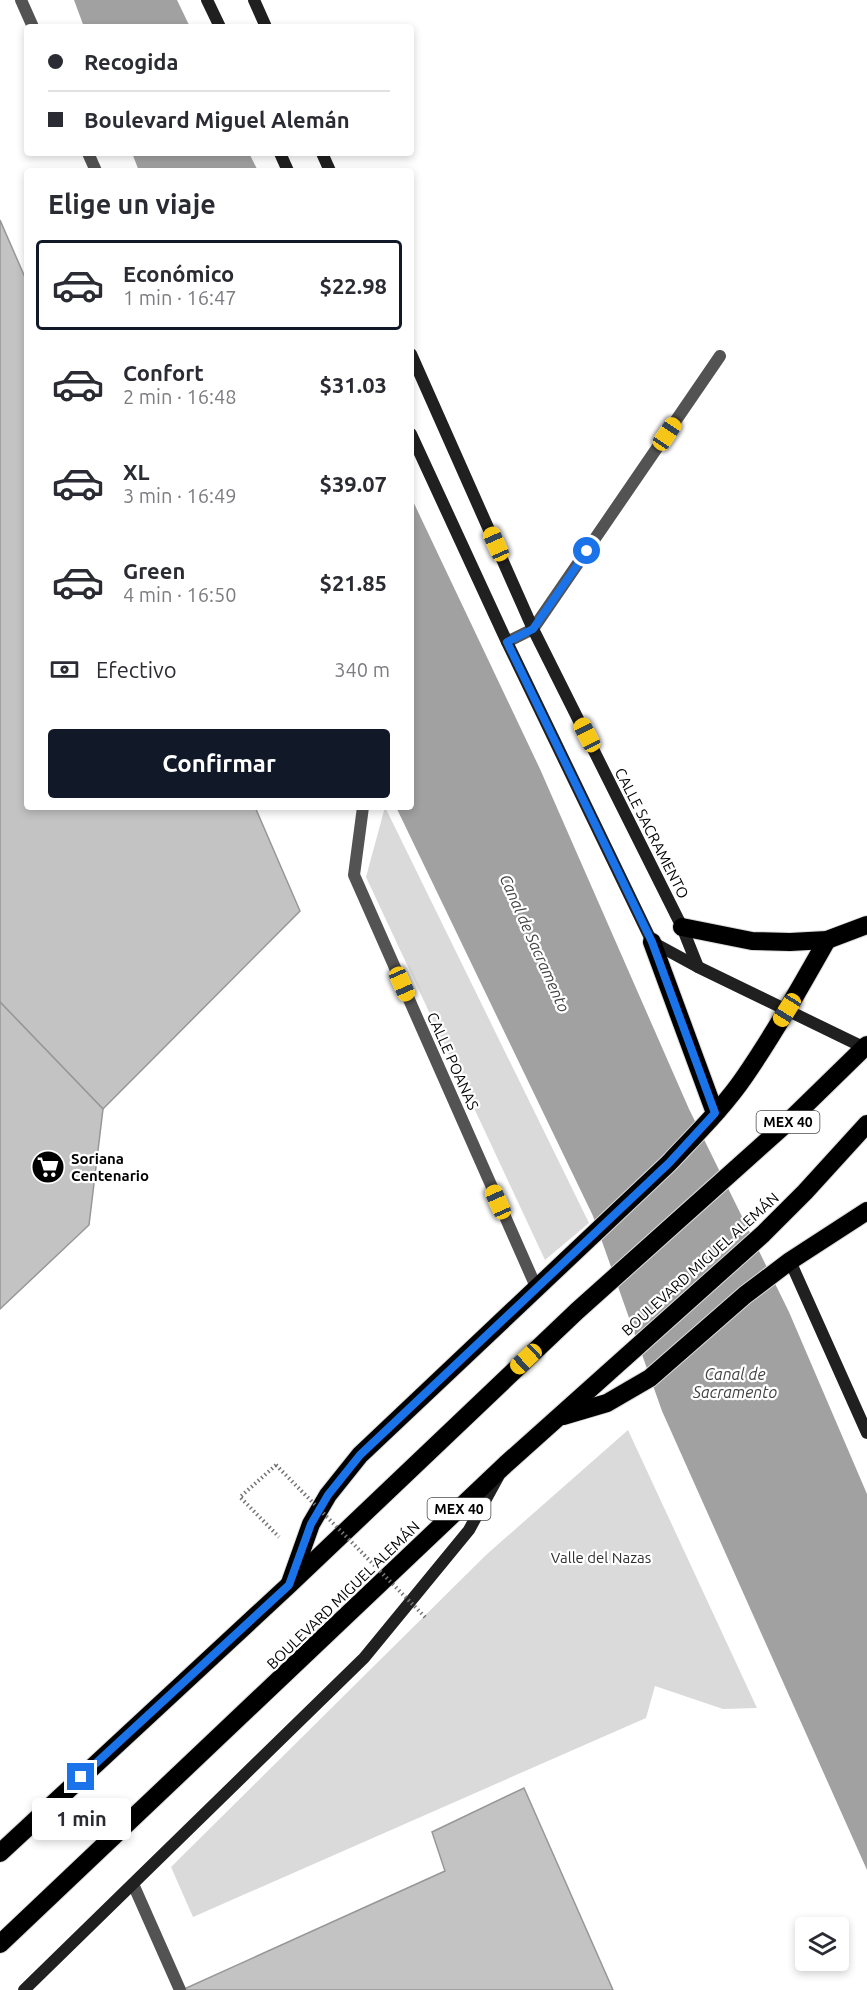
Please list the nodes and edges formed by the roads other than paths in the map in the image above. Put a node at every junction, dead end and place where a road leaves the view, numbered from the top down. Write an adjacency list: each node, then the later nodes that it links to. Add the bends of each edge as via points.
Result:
1 (21, 0): 4 (street)
2 (207, 0): 5 (main road)
3 (254, 0): 6 (main road)
4 (32, 24)
5 (219, 24)
6 (265, 24)
7 (720, 356): 10 (street)
8 (414, 361): 10 (main road, CALLE SACRAMENTO)
9 (414, 440): 11 (main road)
10 (533, 629): 11 (street); 14 (main road, CALLE SACRAMENTO)
11 (507, 642): 16 (main road)
12 (363, 810): 24 (street, CALLE POANAS, via 354,874)
13 (867, 925): 15 (highway)
14 (682, 927): 15 (highway, via 752,941); 17 (main road, CALLE SACRAMENTO)
15 (827, 940): 18 (highway)
16 (652, 942): 17 (main road); 20 (highway)
17 (698, 967): 18 (main road)
18 (787, 1010): 19 (main road); 20 (highway, via 744,1077)
19 (866, 1046): 28 (highway, MEX 40, via 788,1122 577,1311)
20 (715, 1113): 24 (highway, via 669,1163)
21 (867, 1124): 25 (highway, BOULEVARD MIGUEL ALEMÁN / MEX 40, via 763,1234)
22 (867, 1211): 23 (highway)
23 (790, 1261): 25 (highway, via 650,1378 607,1402); 26 (main road)
24 (537, 1289): 28 (highway, via 360,1455 311,1524)
25 (556, 1418): 27 (highway, BOULEVARD MIGUEL ALEMÁN / MEX 40)
26 (867, 1433)
27 (506, 1464): 30 (main road, via 469,1530 381,1639); 31 (highway, BOULEVARD MIGUEL ALEMÁN / MEX 40)
28 (289, 1585): 29 (highway, MEX 40)
29 (0, 1853)
30 (133, 1884): 32 (main road); 33 (street)
31 (0, 1944)
32 (24, 1990)
33 (180, 1990)

